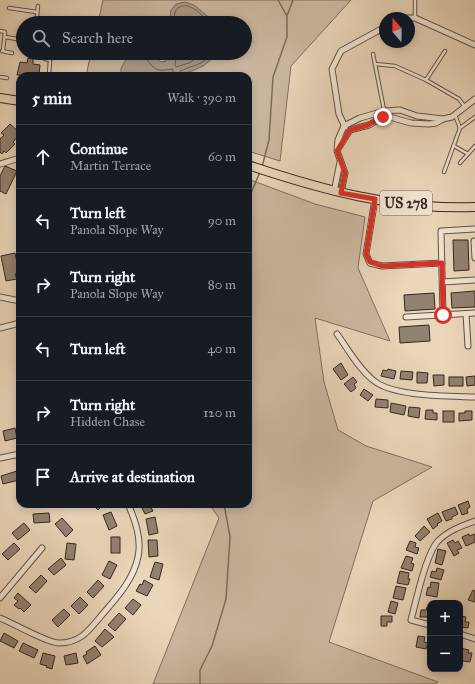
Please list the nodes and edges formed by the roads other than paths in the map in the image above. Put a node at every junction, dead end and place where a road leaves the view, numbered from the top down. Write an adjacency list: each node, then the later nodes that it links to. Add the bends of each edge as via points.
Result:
1 (415, 0): 5 (lane)
2 (38, 6): 4 (lane)
3 (9, 8): 4 (lane)
4 (37, 12): 6 (lane)
5 (415, 12)
6 (36, 16)
7 (415, 18): 12 (street)
8 (379, 30): 30 (street, via 341,51 332,69 339,114)
9 (0, 31): 10 (lane, via 5,32)
10 (5, 37): 11 (lane); 14 (lane, via 2,51)
11 (16, 39)
12 (475, 45)
13 (445, 51): 21 (lane)
14 (12, 53)
15 (373, 54): 17 (lane)
16 (50, 60): 18 (lane)
17 (375, 64): 21 (lane, via 395,66); 26 (lane)
18 (49, 72)
19 (0, 77): 20 (lane)
20 (7, 78)
21 (426, 80): 25 (lane, via 459,99)
22 (0, 98): 23 (main road)
23 (16, 100)
24 (475, 100): 25 (street)
25 (465, 107): 27 (street)
26 (384, 114): 29 (street, via 400,110 417,116); 29 (street, via 411,123 429,124); 30 (street, via 360,118); 32 (street, via 368,125)
27 (454, 115): 29 (street); 31 (lane)
28 (475, 117): 31 (lane)
29 (444, 119)
30 (344, 126): 32 (street); 35 (street, via 338,140)
31 (460, 128): 33 (lane)
32 (350, 130): 35 (street)
33 (454, 146): 36 (lane); 41 (lane)
34 (475, 146): 36 (lane)
35 (337, 151): 42 (street, via 345,173)
36 (468, 154): 38 (lane)
37 (16, 159): 39 (street)
38 (460, 163)
39 (0, 164)
40 (252, 166): 42 (main road, US 278)
41 (444, 172)
42 (337, 192): 43 (main road, US 278)
43 (375, 199): 44 (main road, US 278, via 434,207); 48 (street, via 366,254 370,262 382,266)
44 (475, 207)
45 (475, 229): 48 (street, via 441,231)
46 (474, 241): 47 (street)
47 (475, 258)
48 (442, 263): 50 (street)
49 (475, 280): 50 (street)
50 (443, 282): 55 (street)
51 (0, 298): 52 (street)
52 (16, 300)
53 (475, 313): 54 (street)
54 (466, 314): 55 (street); 60 (street)
55 (443, 315): 56 (street)
56 (406, 317)
57 (16, 324): 58 (street)
58 (0, 328)
59 (337, 334): 61 (street, via 363,370 382,386 429,395)
60 (468, 346)
61 (475, 397)
62 (16, 455): 63 (street)
63 (0, 458)
64 (130, 508): 68 (street, via 139,536 138,556 133,572 122,591 82,636 57,644)
65 (475, 521): 69 (street, via 447,533 436,542 429,557 411,620)
66 (42, 548): 67 (street)
67 (0, 598)
68 (0, 618)
69 (427, 624)
70 (463, 635): 71 (street)
71 (475, 639)

